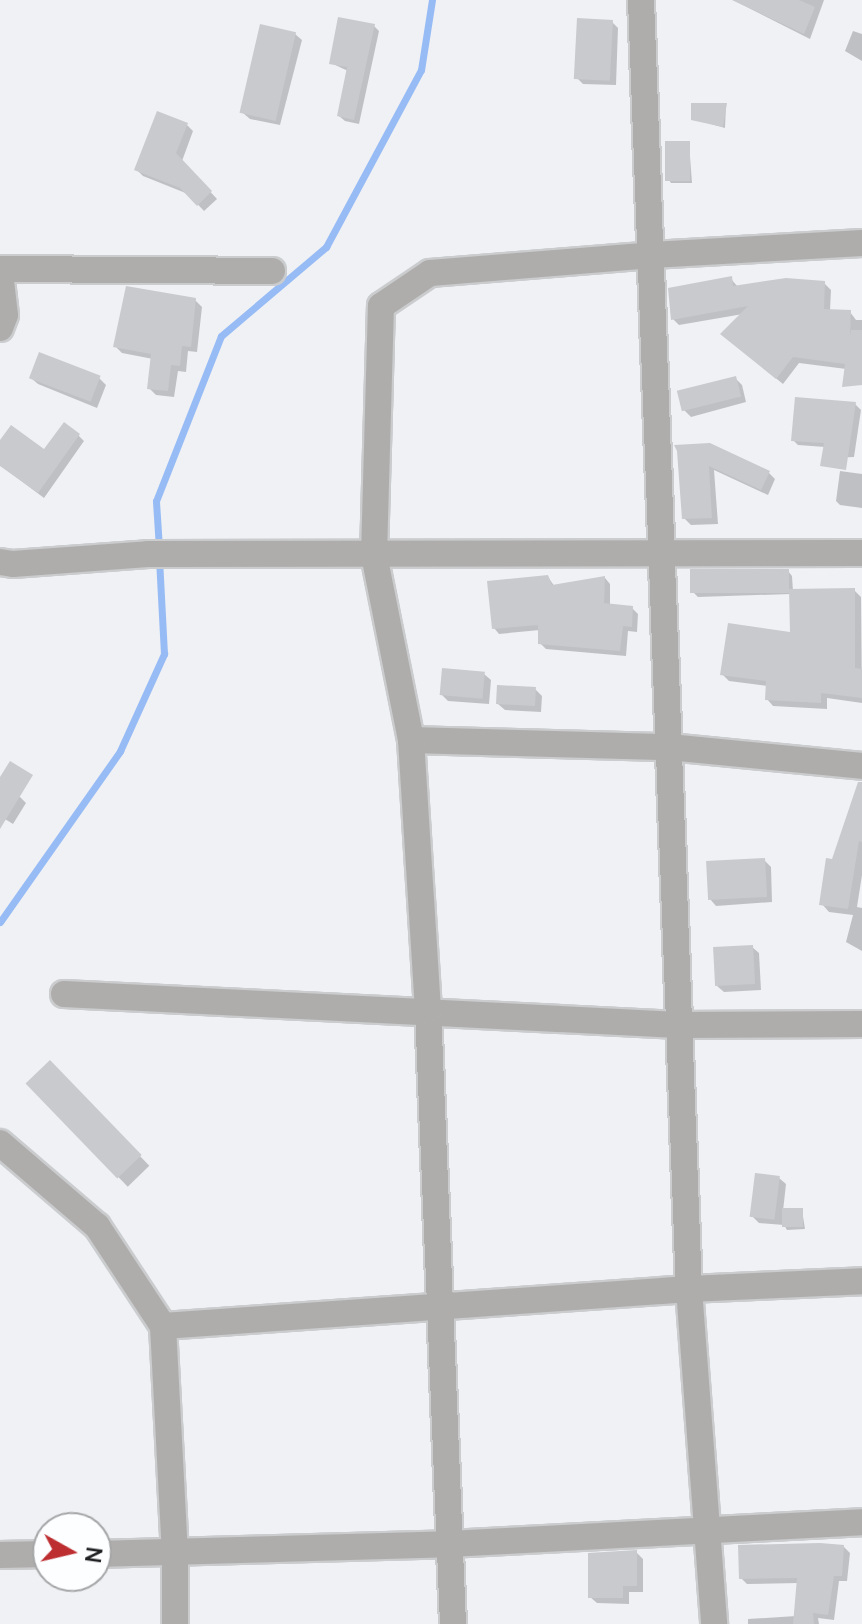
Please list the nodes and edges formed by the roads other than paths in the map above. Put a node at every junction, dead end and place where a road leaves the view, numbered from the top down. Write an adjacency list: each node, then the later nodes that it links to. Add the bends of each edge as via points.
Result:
1 (641, 0): 3 (street)
2 (862, 243): 3 (street)
3 (652, 255): 8 (street); 9 (street, via 430,273 381,306)
4 (0, 270): 5 (street); 6 (street, via 5,315)
5 (272, 271)
6 (0, 328)
7 (862, 553): 8 (street)
8 (663, 554): 9 (street); 12 (street)
9 (374, 555): 10 (street, via 159,555); 11 (street)
10 (0, 562)
11 (411, 740): 12 (street); 15 (street)
12 (669, 747): 13 (street); 17 (street)
13 (862, 766)
14 (64, 994): 15 (street)
15 (428, 1010): 17 (street); 21 (street)
16 (862, 1024): 17 (street)
17 (678, 1025): 20 (street)
18 (0, 1143): 22 (street, via 97,1226)
19 (862, 1281): 20 (street)
20 (689, 1289): 21 (street); 24 (street)
21 (439, 1306): 22 (street); 25 (street)
22 (163, 1326): 26 (street)
23 (862, 1522): 24 (street)
24 (710, 1531): 25 (street); 32 (street)
25 (448, 1544): 26 (street); 31 (street)
26 (175, 1553): 28 (street); 30 (street)
27 (32, 1554): 29 (street)
28 (112, 1554)
29 (0, 1555)
30 (175, 1624)
31 (453, 1624)
32 (714, 1624)

